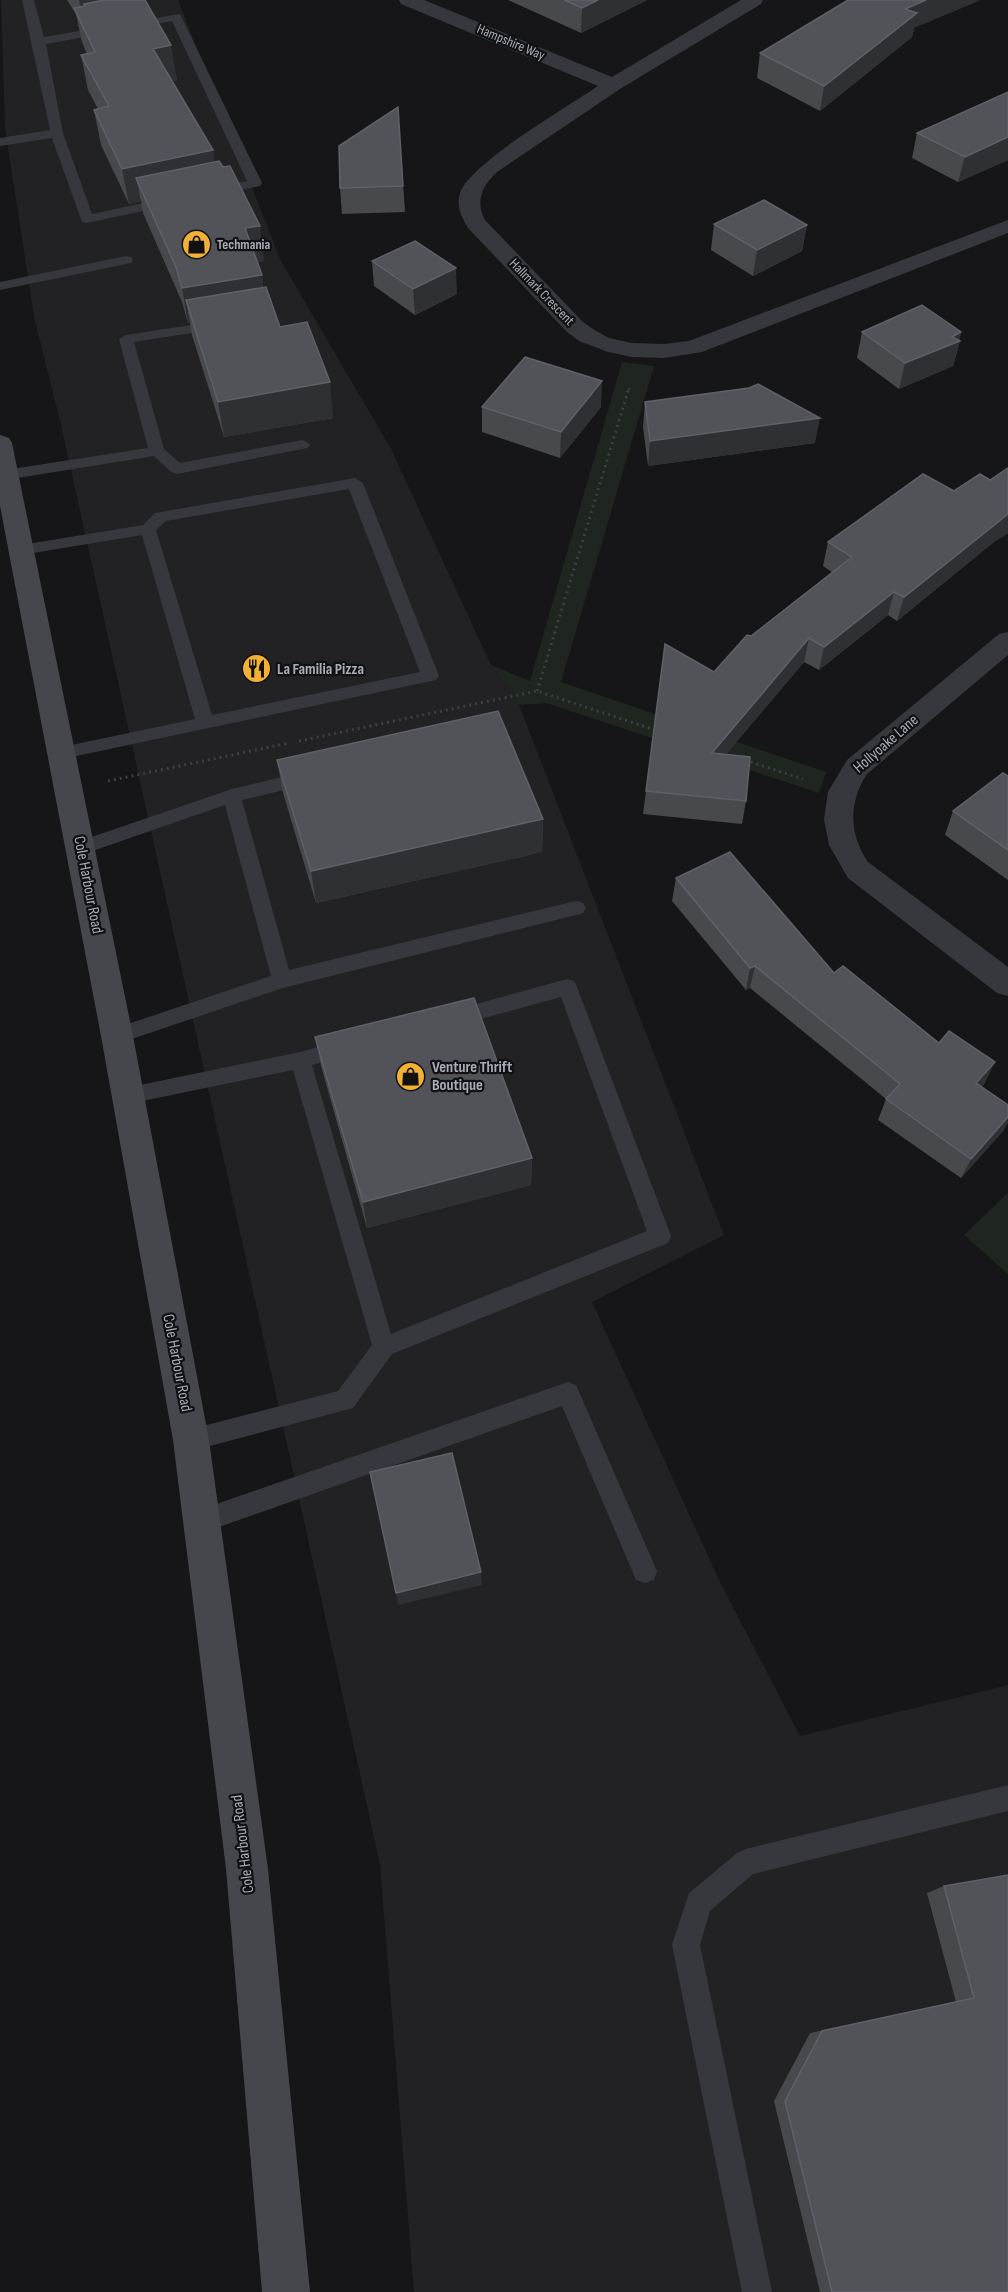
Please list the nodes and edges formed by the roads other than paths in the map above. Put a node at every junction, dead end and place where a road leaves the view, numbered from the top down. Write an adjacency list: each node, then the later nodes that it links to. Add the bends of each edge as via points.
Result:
1 (28, 0): 4 (lane)
2 (408, 0): 5 (street, Hampshire Way)
3 (754, 0): 5 (street, Hallmark Crescent)
4 (39, 42): 6 (lane); 6 (lane, via 177,17 255,183 87,219)
5 (613, 85): 8 (street, Hallmark Crescent, via 484,173 473,185 468,204 476,223 580,331 610,345 671,350 705,344)
6 (57, 133): 7 (lane)
7 (0, 142)
8 (1008, 226)
9 (126, 260): 10 (lane)
10 (0, 286)
11 (231, 322): 14 (lane, via 126,339)
12 (0, 443): 15 (main road, Cole Harbour Road)
13 (302, 445): 14 (lane, via 177,469)
14 (157, 451): 15 (lane)
15 (3, 476): 17 (main road, Cole Harbour Road)
16 (148, 529): 17 (lane); 19 (lane); 19 (lane, via 161,517 355,483 430,676)
17 (21, 550): 20 (main road, Cole Harbour Road)
18 (1008, 641): 26 (street, Hollyoake Lane, via 857,767 847,779 838,805 839,831 858,870)
19 (205, 723): 20 (lane)
20 (62, 753): 23 (main road, Cole Harbour Road)
21 (323, 775): 22 (lane)
22 (232, 796): 23 (lane); 25 (lane)
23 (81, 848): 28 (main road, Cole Harbour Road)
24 (576, 908): 25 (lane)
25 (282, 980): 28 (lane)
26 (1008, 984)
27 (434, 1023): 32 (lane, via 567,987 660,1236)
28 (117, 1036): 31 (main road, Cole Harbour Road)
29 (367, 1042): 30 (lane)
30 (300, 1060): 31 (lane); 32 (lane)
31 (128, 1095): 33 (main road, Cole Harbour Road)
32 (384, 1347): 33 (lane, via 345,1400)
33 (191, 1440): 34 (main road, Cole Harbour Road)
34 (202, 1521): 35 (lane, via 568,1394); 37 (main road, Cole Harbour Road, via 247,1869)
35 (645, 1571)
36 (1008, 1798): 38 (lane, via 746,1862 699,1903 686,1945)
37 (286, 2292)
38 (757, 2292)

